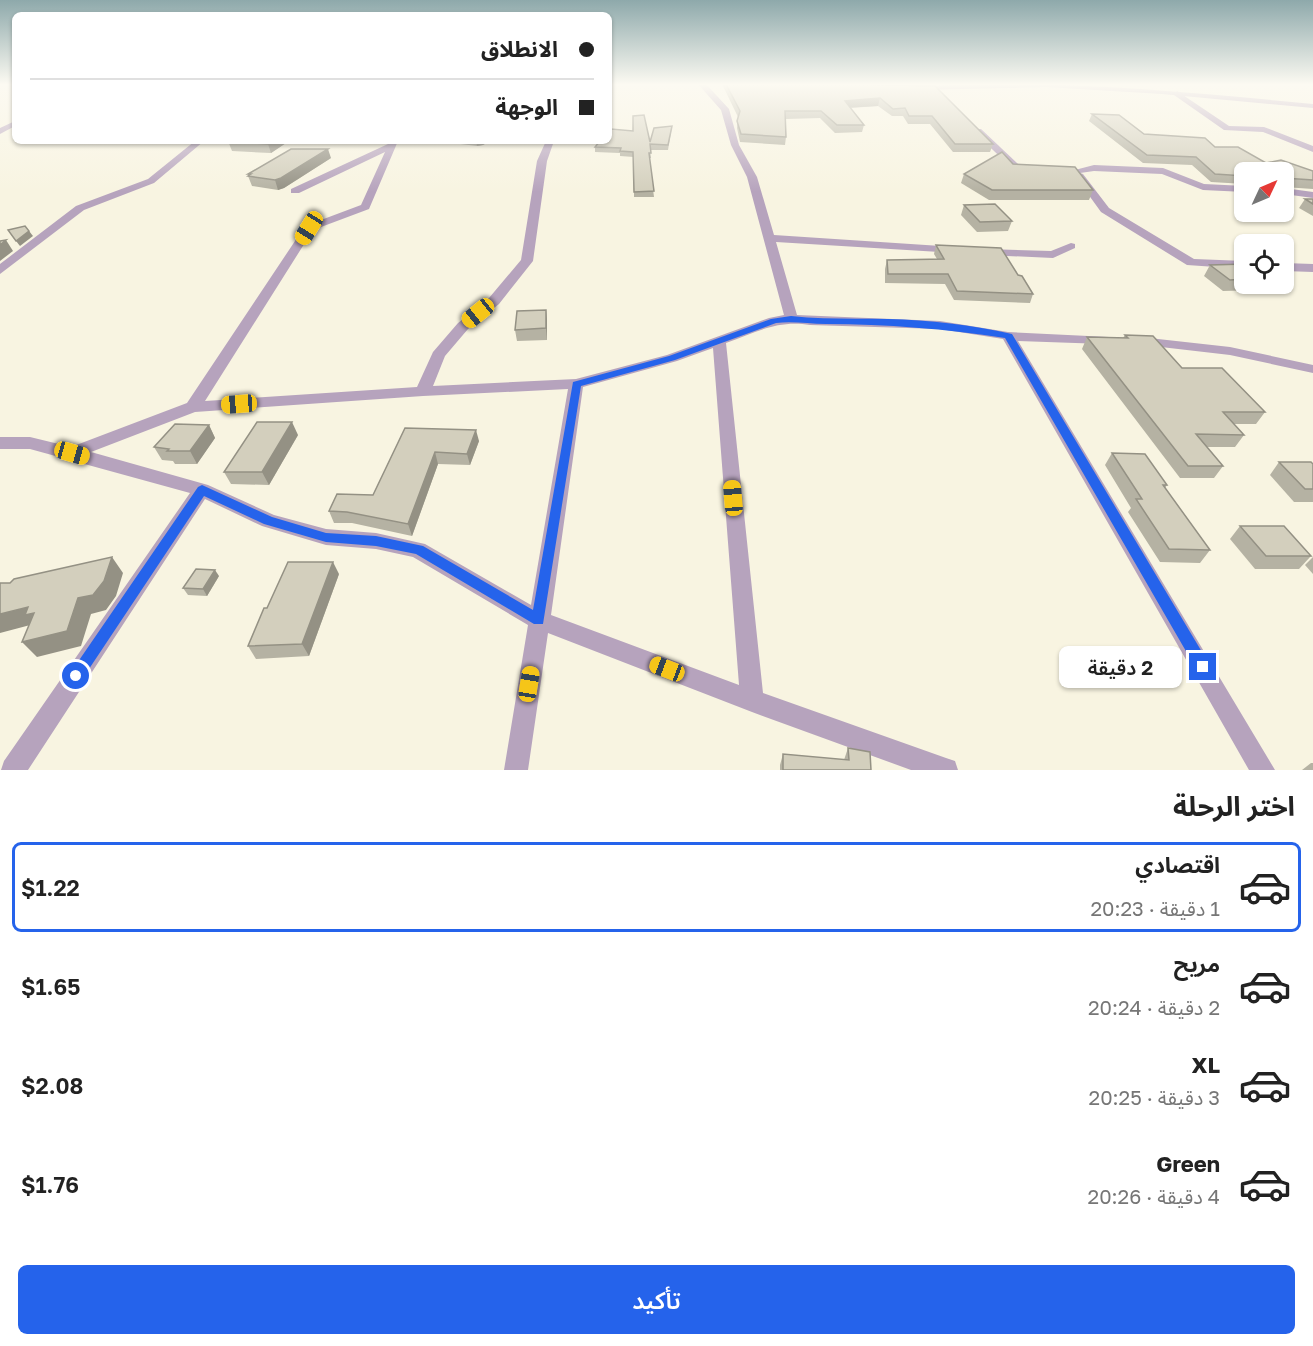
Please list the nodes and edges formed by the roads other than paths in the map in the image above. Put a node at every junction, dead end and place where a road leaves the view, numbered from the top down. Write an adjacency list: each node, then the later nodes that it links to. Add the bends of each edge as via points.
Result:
1 (728, 120): 15 (street, via 735,145 752,177)
2 (1215, 120): 7 (street, via 1227,128 1264,129)
3 (969, 122): 8 (street, via 1017,168)
4 (196, 144): 20 (street, via 151,181 80,208)
5 (393, 144): 12 (street); 27 (street, via 365,207 309,228)
6 (549, 144): 26 (street, via 527,261 494,301 463,326 438,355)
7 (1313, 149)
8 (1028, 168)
9 (1064, 170): 10 (street)
10 (1076, 171): 11 (street, via 1163,171 1203,187); 17 (street, via 1105,210 1191,262)
11 (1234, 188)
12 (295, 191)
13 (1294, 192): 14 (street)
14 (1313, 195)
15 (770, 238): 16 (street, via 1053,255); 21 (street)
16 (1071, 246)
17 (1234, 264)
18 (1294, 267): 19 (street)
19 (1313, 268)
20 (0, 270)
21 (791, 318): 22 (street, via 940,325); 23 (street)
22 (1008, 336): 24 (street, via 1159,342 1230,351); 36 (street)
23 (719, 341): 25 (street); 32 (street)
24 (1313, 369)
25 (576, 384): 26 (street); 31 (street)
26 (423, 391): 27 (street)
27 (193, 407): 29 (street)
28 (0, 443): 29 (street, via 30,443)
29 (72, 453): 30 (street)
30 (202, 490): 31 (street, via 269,520 326,537 376,541 418,550); 33 (street)
31 (538, 620): 32 (street); 34 (street)
32 (752, 701): 35 (street)
33 (13, 770)
34 (516, 770)
35 (946, 770)
36 (1263, 770)

